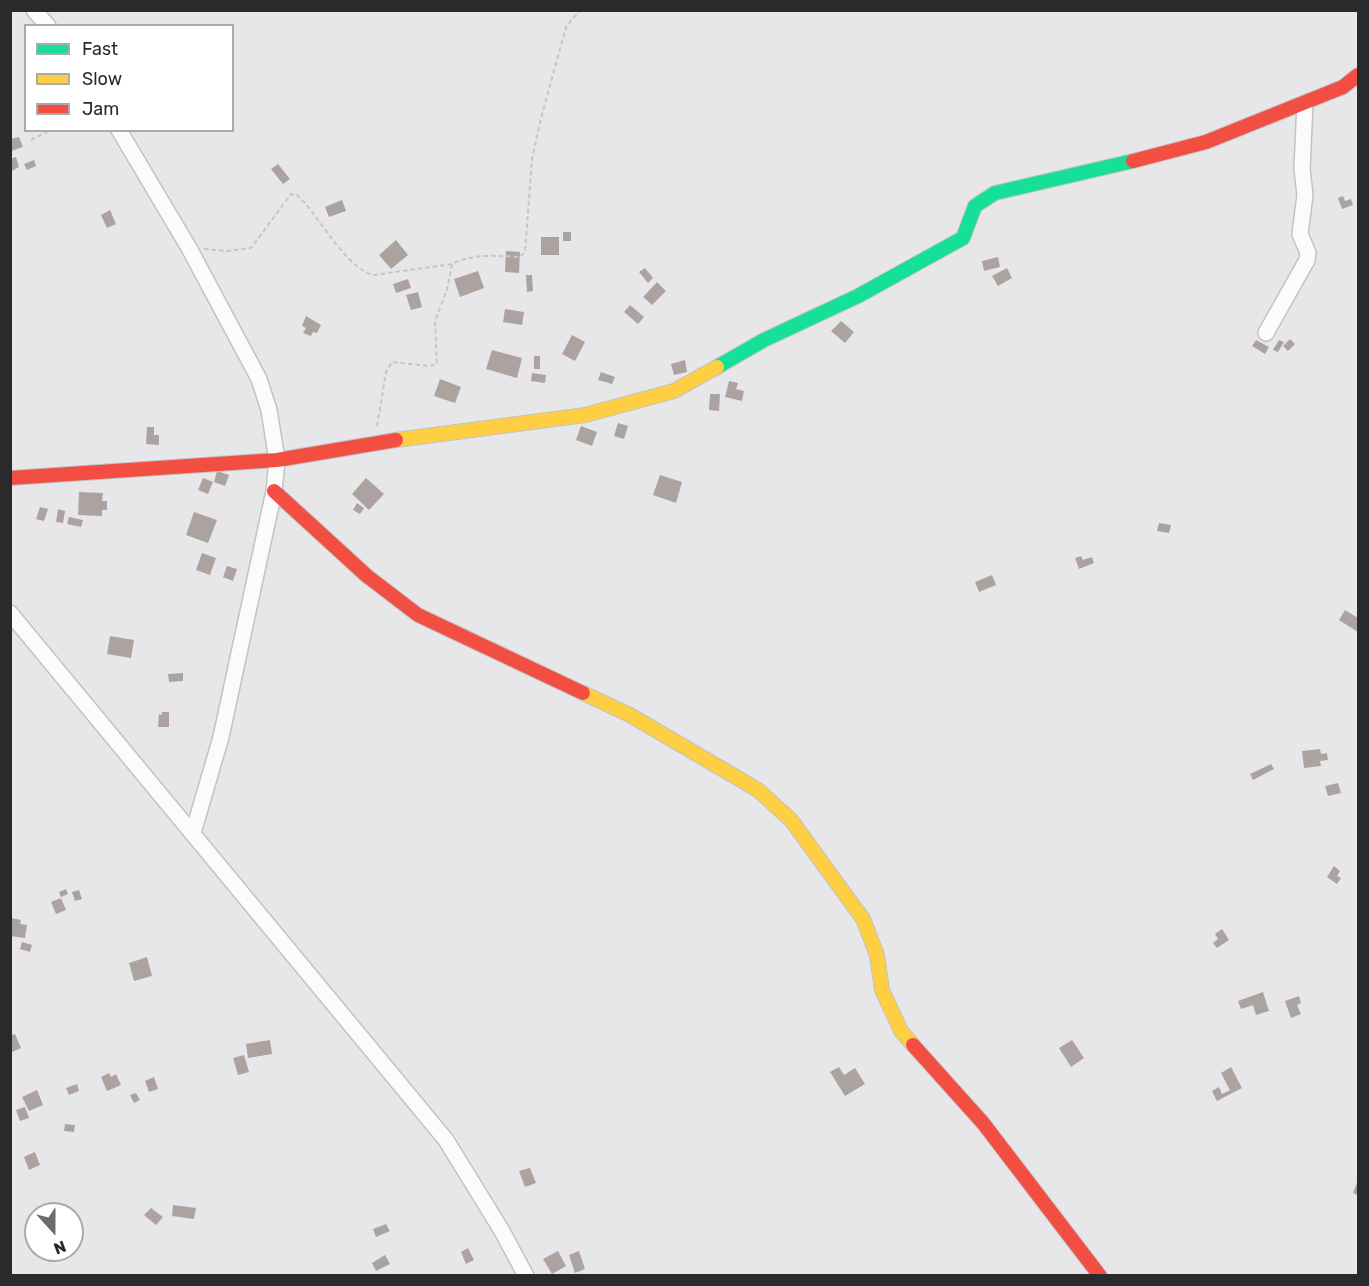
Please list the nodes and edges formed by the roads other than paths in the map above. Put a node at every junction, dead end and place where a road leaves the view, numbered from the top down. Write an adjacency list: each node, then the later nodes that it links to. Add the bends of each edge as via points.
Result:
1 (34, 10): 2 (street)
2 (46, 24)
3 (1359, 75): 4 (street, via 1343,87)
4 (1305, 103): 6 (street, via 1305,195 1300,234 1307,260); 7 (street, via 1206,141 995,193 975,206 963,238 674,391 585,415)
5 (120, 132): 7 (street, via 189,248 259,379 269,410)
6 (1266, 333)
7 (277, 460): 8 (street); 9 (street)
8 (10, 478)
9 (274, 491): 11 (street, via 221,737); 13 (street, via 367,576 418,615 630,715 758,790 791,820 863,919 877,955 882,990 901,1030 983,1123)
10 (10, 613): 11 (street)
11 (193, 833): 12 (street, via 446,1140)
12 (526, 1275)
13 (1100, 1275)

